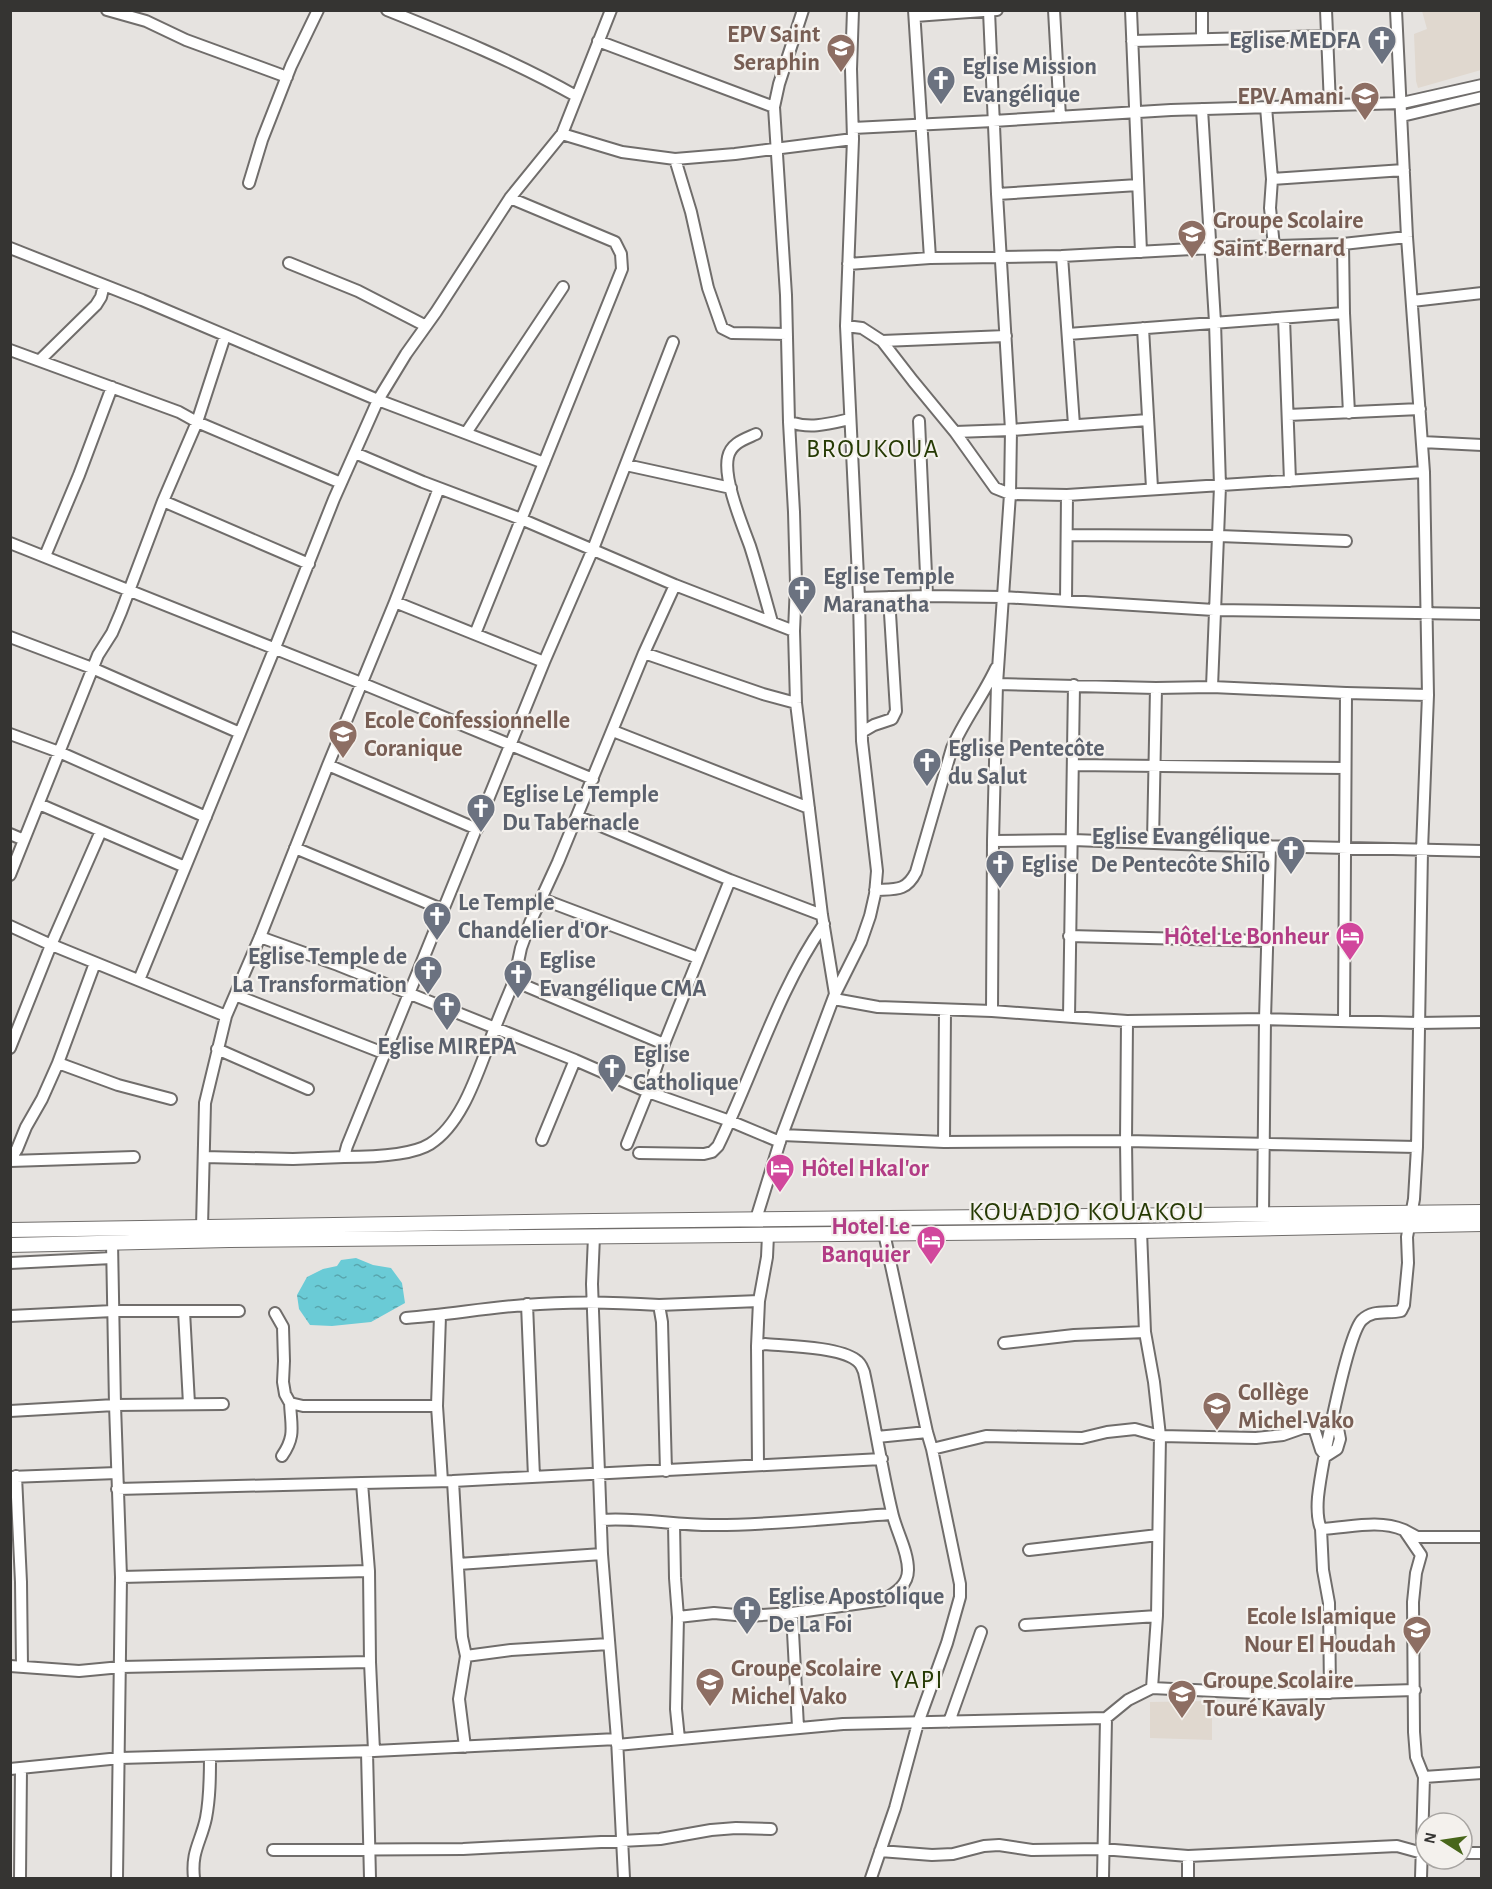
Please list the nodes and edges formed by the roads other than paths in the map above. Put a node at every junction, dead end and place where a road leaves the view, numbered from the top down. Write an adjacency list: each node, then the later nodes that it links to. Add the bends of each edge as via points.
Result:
1 (107, 10): 15 (street)
2 (318, 10): 20 (street)
3 (387, 10): 22 (street, via 462,40)
4 (611, 10): 18 (street)
5 (803, 10): 26 (street)
6 (853, 10): 34 (street)
7 (998, 10): 13 (street)
8 (1054, 10): 31 (street)
9 (1131, 10): 19 (street)
10 (1202, 10): 17 (street)
11 (1326, 10): 16 (street)
12 (1396, 10): 24 (street)
13 (989, 11): 14 (street); 32 (street)
14 (914, 13): 33 (street)
15 (132, 14): 20 (street, via 186,40)
16 (1327, 36): 17 (street); 25 (street)
17 (1202, 39): 19 (street)
18 (598, 41): 22 (street); 26 (street)
19 (1132, 41): 29 (street)
20 (287, 77): 40 (street)
21 (1482, 85): 24 (street)
22 (576, 96): 35 (street)
23 (1482, 97): 30 (street)
24 (1402, 103): 25 (street); 30 (street)
25 (1330, 105): 27 (street)
26 (774, 107): 36 (street)
27 (1266, 107): 28 (street); 39 (street)
28 (1202, 109): 29 (street); 48 (street)
29 (1135, 112): 31 (street); 41 (street)
30 (1402, 116): 38 (street)
31 (1060, 117): 32 (street)
32 (993, 121): 33 (street); 42 (street)
33 (922, 124): 34 (street); 51 (street)
34 (853, 133): 36 (street); 54 (street)
35 (562, 134): 37 (street, via 622,152); 43 (street)
36 (778, 149): 37 (street); 65 (street)
37 (675, 159): 65 (street, via 722,328 739,334)
38 (1404, 170): 39 (street); 44 (street)
39 (1272, 179): 46 (street)
40 (249, 183)
41 (1138, 185): 42 (street); 49 (street)
42 (996, 194): 52 (street)
43 (510, 198): 62 (street); 91 (street, via 615,242 621,254 622,269)
44 (1407, 237): 45 (street); 58 (street)
45 (1343, 244): 46 (street); 59 (street)
46 (1274, 246): 48 (street)
47 (10, 248): 55 (street)
48 (1211, 248): 49 (street); 61 (street)
49 (1141, 252): 50 (street)
50 (1062, 256): 52 (street); 66 (street)
51 (930, 258): 52 (street); 54 (street)
52 (1001, 258): 68 (street)
53 (290, 264): 62 (street, via 357,291)
54 (848, 264): 63 (street)
55 (104, 285): 67 (street); 72 (street, via 96,305)
56 (563, 287): 86 (street)
57 (1482, 293): 58 (street)
58 (1413, 301): 75 (street)
59 (1344, 313): 60 (street); 76 (street)
60 (1284, 318): 61 (street); 77 (street)
61 (1215, 322): 64 (street); 96 (street)
62 (426, 326): 74 (street)
63 (846, 326): 69 (street, via 862,328); 78 (street)
64 (1143, 328): 66 (street); 79 (street)
65 (787, 334): 81 (street)
66 (1068, 334): 83 (street)
67 (225, 336): 74 (street); 80 (street)
68 (1006, 336): 69 (street); 84 (street)
69 (882, 341): 85 (street)
70 (673, 342): 92 (street)
71 (10, 350): 72 (street)
72 (40, 360): 73 (street)
73 (112, 387): 80 (street); 109 (street)
74 (378, 400): 86 (street); 90 (street)
75 (1420, 409): 76 (street); 88 (street)
76 (1349, 413): 77 (street)
77 (1288, 415): 94 (street)
78 (850, 419): 81 (street, via 816,427); 116 (street)
79 (1148, 420): 83 (street); 99 (street)
80 (197, 422): 95 (street); 102 (street)
81 (789, 422): 123 (street, via 796,584)
82 (919, 422): 113 (street)
83 (1074, 425): 84 (street)
84 (1011, 430): 85 (street); 100 (street)
85 (955, 432): 100 (street, via 995,488)
86 (466, 433): 91 (street)
87 (756, 434): 98 (street, via 740,441 728,457)
88 (1422, 442): 89 (street); 93 (street)
89 (1482, 445)
90 (355, 453): 95 (street); 97 (street)
91 (544, 463): 103 (street)
92 (626, 465): 98 (street); 108 (street)
93 (1424, 472): 94 (street); 120 (street)
94 (1290, 481): 96 (street)
95 (341, 483): 110 (street)
96 (1220, 486): 99 (street); 105 (street)
97 (439, 488): 103 (street); 118 (street)
98 (732, 488): 122 (street, via 736,512)
99 (1152, 488): 101 (street)
100 (1010, 494): 101 (street); 115 (street)
101 (1067, 495): 104 (street)
102 (163, 501): 110 (street); 112 (street)
103 (521, 519): 108 (street); 124 (street)
104 (1067, 535): 105 (street); 117 (street)
105 (1219, 536): 106 (street); 119 (street)
106 (1346, 541)
107 (10, 543): 109 (street)
108 (592, 549): 111 (street); 128 (street)
109 (45, 556): 112 (street)
110 (309, 564): 126 (street)
111 (675, 585): 122 (street); 127 (street)
112 (129, 590): 126 (street); 130 (street, via 112,633)
113 (927, 596): 114 (street); 115 (street)
114 (889, 597): 116 (street); 140 (street, via 896,711 892,719)
115 (1003, 597): 117 (street); 129 (street)
116 (859, 598): 140 (street)
117 (1066, 601): 119 (street)
118 (395, 602): 124 (street); 131 (street)
119 (1214, 610): 120 (street); 134 (street)
120 (1427, 612): 121 (street); 137 (street)
121 (1482, 614)
122 (772, 622): 123 (street)
123 (794, 631): 138 (street)
124 (475, 634): 128 (street)
125 (10, 637): 130 (street)
126 (274, 650): 131 (street); 141 (street)
127 (644, 653): 138 (street); 139 (street)
128 (544, 662): 143 (street)
129 (999, 663): 132 (street); 169 (street, via 952,748 912,880 903,888)
130 (92, 668): 141 (street); 144 (street)
131 (361, 683): 143 (street); 145 (street)
132 (997, 684): 133 (street); 159 (street)
133 (1074, 685): 135 (street); 146 (street)
134 (1212, 687): 135 (street); 136 (street)
135 (1156, 688): 147 (street)
136 (1346, 693): 137 (street); 148 (street)
137 (1428, 695): 164 (street)
138 (796, 704): 151 (street)
139 (613, 731): 149 (street); 151 (street)
140 (862, 732): 169 (street, via 877,871)
141 (240, 733): 153 (street)
142 (10, 734): 144 (street)
143 (510, 746): 149 (street); 154 (street)
144 (59, 752): 150 (street); 153 (street)
145 (328, 765): 154 (street); 162 (street)
146 (1073, 765): 147 (street); 158 (street)
147 (1155, 766): 148 (street); 160 (street)
148 (1345, 768): 163 (street)
149 (593, 779): 152 (street)
150 (39, 804): 155 (street); 157 (street)
151 (809, 808): 172 (street)
152 (577, 816): 168 (street); 170 (street)
153 (206, 817): 166 (street)
154 (477, 829): 171 (street)
155 (101, 831): 166 (street); 177 (street)
156 (10, 834): 157 (street)
157 (24, 840): 167 (street)
158 (1073, 840): 159 (street); 160 (street); 174 (street)
159 (993, 841): 186 (street)
160 (1153, 842): 161 (street)
161 (1270, 846): 163 (street); 176 (street)
162 (295, 848): 171 (street); 175 (street)
163 (1345, 848): 164 (street); 190 (street)
164 (1422, 850): 165 (street); 193 (street)
165 (1482, 851)
166 (185, 867): 180 (street)
167 (10, 875)
168 (730, 880): 172 (street); 178 (street)
169 (875, 890): 184 (street, via 861,942)
170 (542, 899): 178 (street); 181 (street, via 521,948)
171 (444, 910): 182 (street)
172 (823, 919): 184 (street); 204 (street, via 779,1004)
173 (10, 926): 177 (street)
174 (1069, 936): 176 (street); 188 (street)
175 (260, 937): 182 (street); 183 (street)
176 (1268, 941): 189 (street)
177 (51, 945): 179 (street); 196 (street)
178 (698, 958): 195 (street)
179 (95, 963): 180 (street); 200 (street)
180 (139, 980): 187 (street)
181 (514, 981): 194 (street); 195 (street)
182 (409, 994): 194 (street); 198 (street)
183 (235, 995): 187 (street); 198 (street)
184 (835, 997): 185 (street, via 878,1007); 205 (street)
185 (945, 1010): 186 (street); 208 (street)
186 (992, 1011): 188 (street)
187 (226, 1016): 197 (street)
188 (1069, 1017): 191 (street)
189 (1265, 1019): 190 (street); 191 (street); 209 (street)
190 (1344, 1020): 193 (street)
191 (1127, 1021): 207 (street)
192 (1482, 1022): 193 (street)
193 (1418, 1023): 211 (street)
194 (495, 1028): 199 (street); 214 (street, via 471,1089 446,1130 429,1144 398,1154)
195 (664, 1044): 202 (street)
196 (10, 1048)
197 (217, 1049): 201 (street); 213 (street, via 205,1103)
198 (386, 1054): 214 (street)
199 (575, 1060): 202 (street); 206 (street)
200 (58, 1063): 203 (street, via 118,1086); 216 (street)
201 (308, 1089)
202 (648, 1092): 204 (street); 210 (street)
203 (171, 1099)
204 (730, 1121): 205 (street); 212 (street, via 712,1152)
205 (781, 1138): 208 (street); 220 (street)
206 (542, 1140)
207 (1126, 1141): 208 (street); 209 (street); 219 (street)
208 (944, 1142)
209 (1263, 1142): 211 (street); 218 (street)
210 (627, 1144)
211 (1417, 1147): 221 (street)
212 (639, 1153)
213 (204, 1157): 214 (street); 223 (street)
214 (344, 1157)
215 (134, 1158): 216 (street)
216 (10, 1161)
217 (1482, 1212): 221 (main road)
218 (1263, 1214): 219 (main road); 221 (main road)
219 (1127, 1215): 220 (main road)
220 (756, 1219): 223 (main road)
221 (1410, 1219): 222 (main road); 225 (main road); 258 (street, via 1404,1305 1401,1311 1373,1312 1357,1326 1343,1371)
222 (1482, 1224)
223 (202, 1227): 224 (main road)
224 (10, 1230)
225 (1141, 1231): 226 (main road); 244 (street)
226 (884, 1233): 227 (main road); 253 (street)
227 (768, 1234): 228 (main road); 233 (street)
228 (594, 1236): 229 (main road); 234 (street)
229 (112, 1242): 230 (main road); 231 (street)
230 (10, 1245)
231 (112, 1258): 232 (street); 237 (street)
232 (10, 1263)
233 (759, 1302): 236 (street); 246 (street)
234 (592, 1303): 235 (street); 236 (street); 263 (street)
235 (527, 1304): 242 (street); 265 (street)
236 (659, 1305): 261 (street)
237 (113, 1311): 238 (street); 241 (street); 250 (street)
238 (184, 1311): 239 (street); 248 (street)
239 (240, 1311)
240 (275, 1313): 247 (street, via 283,1327 283,1382)
241 (10, 1316)
242 (440, 1316): 243 (street); 251 (street)
243 (406, 1318)
244 (1145, 1332): 245 (street); 254 (street)
245 (1004, 1343)
246 (757, 1346): 255 (street, via 822,1350 855,1359 864,1371); 260 (street)
247 (290, 1403): 251 (street); 257 (street, via 292,1437)
248 (189, 1404): 249 (street); 250 (street)
249 (224, 1404)
250 (115, 1405): 252 (street); 262 (street)
251 (437, 1406): 266 (street)
252 (10, 1411)
253 (927, 1432): 255 (street); 256 (street)
254 (1160, 1436): 256 (street, via 1135,1429 1082,1438 986,1436); 258 (street, via 1256,1438 1314,1428); 274 (street)
255 (877, 1437): 259 (street)
256 (932, 1449): 297 (street, via 960,1597)
257 (282, 1456)
258 (1326, 1456): 272 (street, via 1318,1498 1317,1521)
259 (882, 1459): 260 (street); 269 (street)
260 (758, 1465): 261 (street)
261 (666, 1471): 263 (street)
262 (117, 1473): 264 (street); 268 (street)
263 (599, 1474): 265 (street); 270 (street)
264 (13, 1477): 290 (street)
265 (534, 1477): 266 (street)
266 (448, 1481): 267 (street); 278 (street)
267 (362, 1484): 268 (street); 279 (street)
268 (117, 1489): 280 (street)
269 (892, 1514): 271 (street, via 738,1525); 281 (street, via 908,1571 897,1593 884,1600)
270 (601, 1520): 271 (street); 277 (street)
271 (674, 1524): 283 (street)
272 (1321, 1529): 273 (street, via 1368,1524); 294 (street, via 1329,1603)
273 (1404, 1530): 275 (street, via 1417,1537); 293 (street, via 1421,1555 1413,1602)
274 (1158, 1534): 276 (street); 282 (street)
275 (1482, 1538)
276 (1029, 1550)
277 (602, 1554): 278 (street); 286 (street)
278 (459, 1564): 287 (street)
279 (369, 1571): 280 (street); 288 (street)
280 (121, 1576): 291 (street)
281 (792, 1613): 283 (street); 298 (street)
282 (1157, 1616): 284 (street); 292 (street)
283 (678, 1617): 299 (street)
284 (1025, 1625)
285 (981, 1632): 296 (street)
286 (609, 1644): 287 (street); 300 (street)
287 (466, 1656): 301 (street, via 459,1699)
288 (370, 1662): 291 (street); 302 (street)
289 (10, 1666): 290 (street)
290 (22, 1666): 291 (street, via 79,1671)
291 (121, 1667): 304 (street)
292 (1152, 1688): 294 (street); 295 (street, via 1128,1700)
293 (1415, 1690): 294 (street); 307 (street, via 1416,1757)
294 (1330, 1693)
295 (1106, 1718): 296 (street); 312 (street)
296 (949, 1722): 297 (street)
297 (918, 1723): 298 (street); 314 (street)
298 (798, 1727): 299 (street)
299 (679, 1739): 300 (street)
300 (617, 1742): 301 (street); 310 (street)
301 (465, 1747): 302 (street)
302 (371, 1752): 303 (street); 311 (street)
303 (210, 1756): 304 (street); 319 (street, via 206,1820 194,1851)
304 (120, 1758): 305 (street); 318 (street)
305 (16, 1769): 317 (street)
306 (1482, 1773): 307 (street)
307 (1424, 1777): 308 (street)
308 (1424, 1811)
309 (771, 1829): 310 (street, via 735,1827 660,1839)
310 (622, 1840): 311 (street, via 463,1849); 321 (street)
311 (370, 1849): 313 (street); 320 (street)
312 (1102, 1849): 314 (street, via 1032,1850 999,1845 954,1854); 316 (street); 323 (street)
313 (273, 1850)
314 (880, 1851): 322 (street)
315 (1414, 1851): 316 (street, via 1397,1846)
316 (1188, 1856): 324 (street)
317 (20, 1878)
318 (117, 1878)
319 (194, 1878)
320 (370, 1878)
321 (624, 1878)
322 (872, 1878)
323 (1103, 1878)
324 (1188, 1878)

